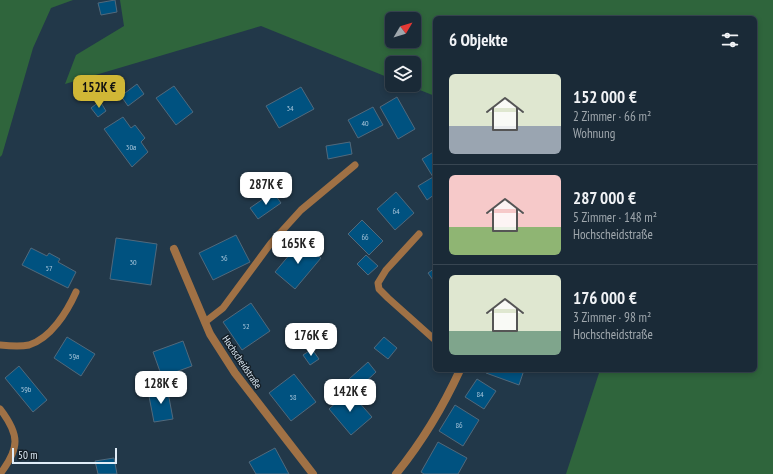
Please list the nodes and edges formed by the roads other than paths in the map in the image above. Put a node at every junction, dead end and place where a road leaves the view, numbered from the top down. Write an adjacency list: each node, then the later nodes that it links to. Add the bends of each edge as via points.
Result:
1 (355, 165): 5 (lane, via 301,210 271,243 223,308)
2 (419, 234): 6 (lane, via 386,270 378,283 379,289)
3 (174, 249): 5 (street, Hochscheidstraße)
4 (76, 292): 7 (lane, via 59,321 47,334 27,345)
5 (205, 322): 11 (street, Hochscheidstraße, via 235,373)
6 (433, 338)
7 (0, 345)
8 (459, 372): 12 (street, via 447,399)
9 (0, 409): 10 (lane, via 10,421 16,447)
10 (0, 474)
11 (313, 474)
12 (396, 474)

